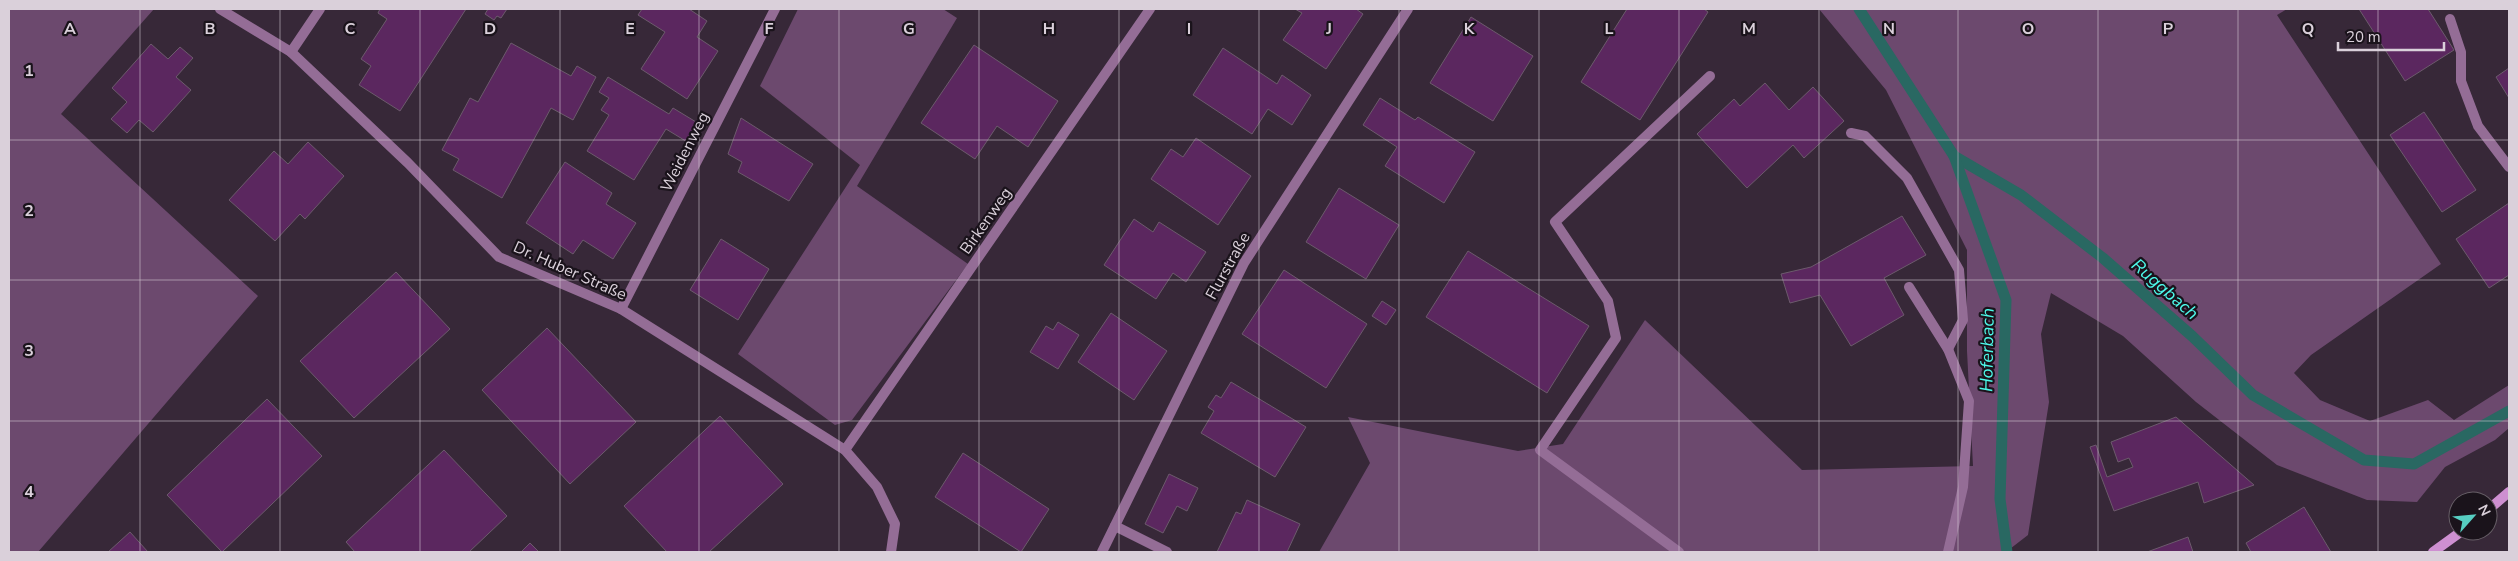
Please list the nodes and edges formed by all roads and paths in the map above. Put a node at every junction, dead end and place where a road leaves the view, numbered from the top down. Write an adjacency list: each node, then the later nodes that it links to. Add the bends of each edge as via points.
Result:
1 (220, 9): 7 (street, Dr. Huber Straße)
2 (320, 9): 7 (street)
3 (775, 9): 12 (street, Weidenweg)
4 (1150, 9): 14 (street, Birkenweg)
5 (1408, 9): 17 (street, Flurstraße, via 1244,263)
6 (2450, 19): 10 (street, via 2461,52 2461,81 2478,126)
7 (291, 52): 12 (street, Dr. Huber Straße, via 408,163 499,256)
8 (1710, 76): 22 (street, via 1555,222 1608,301 1616,338 1540,450)
9 (1851, 133): 13 (street, via 1865,136 1907,178 1959,270 1963,320)
10 (2509, 167)
11 (1909, 286): 13 (street)
12 (621, 309): 14 (street, Dr. Huber Straße)
13 (1948, 349): 23 (street, via 1968,401 1963,488)
14 (845, 450): 19 (street, Dr. Huber Straße, via 877,487 895,524)
15 (2509, 492): 16 (main road)
16 (2498, 501)
17 (1115, 526): 20 (street, Flurstraße); 21 (street)
18 (2448, 541): 24 (main road)
19 (891, 552)
20 (1102, 552)
21 (1167, 552)
22 (1678, 552)
23 (1948, 552)
24 (2433, 552)

